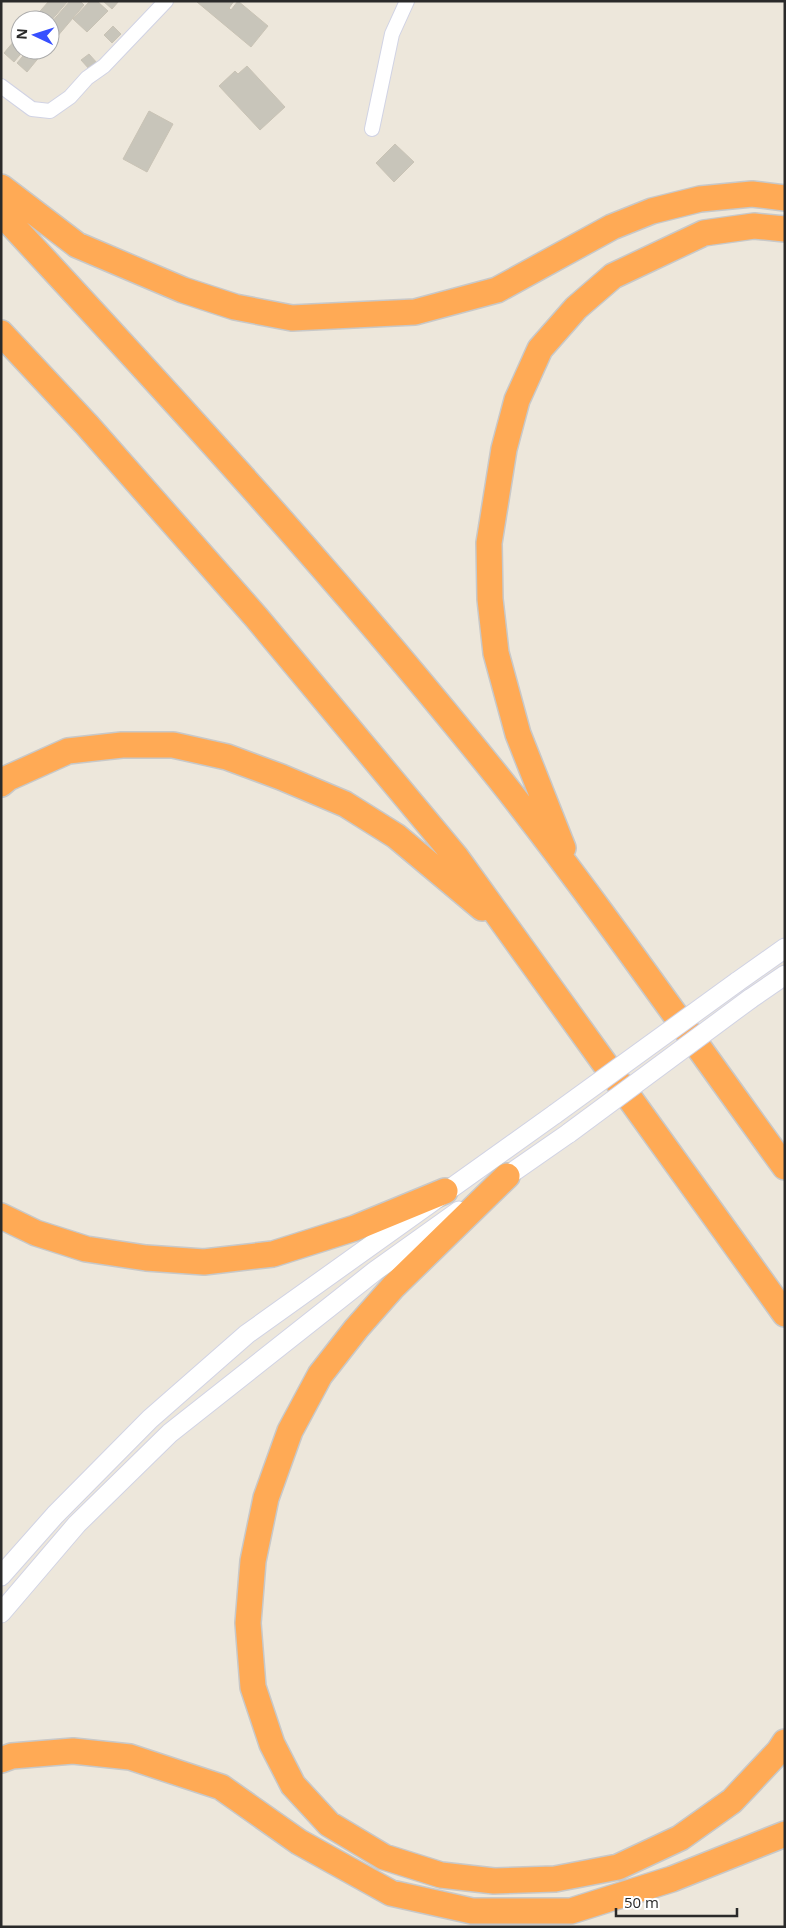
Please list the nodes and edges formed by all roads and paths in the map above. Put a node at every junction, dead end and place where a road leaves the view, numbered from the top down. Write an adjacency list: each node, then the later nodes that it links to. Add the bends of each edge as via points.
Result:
1 (166, 1): 3 (street, via 104,66 50,111 32,109)
2 (407, 1): 4 (street, via 392,34)
3 (1, 86)
4 (372, 129)
5 (1, 187): 6 (highway, via 77,245 183,290 235,306 292,318 415,312 497,290 612,227 652,211 700,199 752,194)
6 (785, 198)
7 (1, 213): 11 (highway, via 328,572 497,776)
8 (785, 229): 11 (highway, via 754,226 704,233 613,276 576,308 540,349 516,400 504,449 489,543 490,598 496,652 518,734)
9 (1, 333): 12 (highway, via 256,616 456,857)
10 (1, 784): 12 (highway, via 68,751 122,745 173,745 226,758 345,804 396,836)
11 (573, 874): 15 (highway)
12 (512, 932): 19 (highway)
13 (785, 948): 17 (street, bridge)
14 (785, 974): 16 (street, bridge)
15 (785, 1168)
16 (507, 1176): 21 (street, via 375,1271 170,1433 77,1524); 22 (highway, via 356,1329 320,1375 290,1431 266,1498 253,1561 248,1623 252,1687 272,1744 293,1785 329,1824 384,1857 441,1875 494,1881 555,1879 618,1867 680,1838 732,1801)
17 (445, 1191): 18 (highway, via 355,1228 273,1254 204,1262 86,1249 36,1234); 20 (street, via 247,1334 150,1419 55,1515)
18 (1, 1216)
19 (785, 1314)
20 (1, 1576)
21 (1, 1612)
22 (785, 1742)
23 (1, 1760): 24 (highway, via 12,1756 73,1751 130,1757 222,1787 299,1842 391,1893 472,1911 572,1911 672,1879)
24 (785, 1834)

